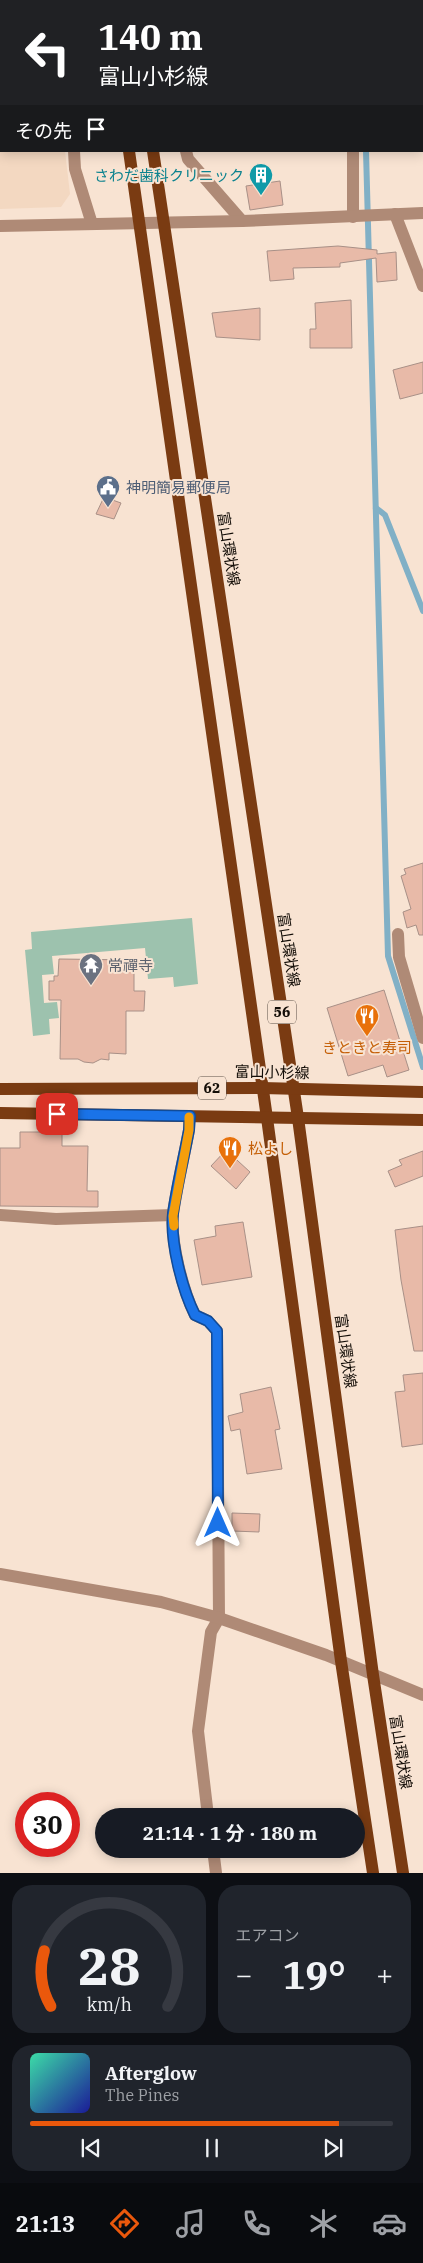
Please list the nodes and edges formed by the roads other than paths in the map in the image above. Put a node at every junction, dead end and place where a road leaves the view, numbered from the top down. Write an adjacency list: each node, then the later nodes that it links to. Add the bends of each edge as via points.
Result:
1 (74, 152): 12 (street, via 75,169)
2 (129, 152): 10 (main road, 56)
3 (153, 152): 11 (main road, 富山環状線 / 56)
4 (186, 152): 9 (street, via 188,159)
5 (353, 152): 8 (street)
6 (423, 213): 7 (street)
7 (394, 214): 8 (street); 14 (street)
8 (353, 217): 9 (street)
9 (242, 221): 11 (street)
10 (140, 223): 11 (street); 12 (street); 17 (main road, 56)
11 (163, 223): 18 (main road, 富山環状線 / 56)
12 (92, 224): 13 (street)
13 (0, 226)
14 (423, 286)
15 (398, 934): 16 (street, via 399,957)
16 (423, 1038)
17 (262, 1088): 18 (main road, 富山小杉線 / 62); 19 (main road, 富山小杉線 / 62); 23 (main road, 56)
18 (294, 1088): 20 (main road, 富山小杉線 / 62); 24 (main road, 富山環状線 / 56)
19 (0, 1089)
20 (423, 1092)
21 (0, 1113): 22 (main road, 62)
22 (190, 1116): 23 (main road, 62); 27 (street)
23 (267, 1118): 24 (main road, 62); 30 (main road, 56)
24 (298, 1118): 25 (main road, 62); 31 (main road, 富山環状線 / 56)
25 (423, 1120)
26 (0, 1215): 27 (street, via 56,1219)
27 (173, 1216): 29 (street, via 176,1255 190,1304 195,1315 208,1321 217,1331)
28 (0, 1574): 29 (street, via 161,1602)
29 (219, 1618): 30 (street); 33 (street, via 211,1632 198,1731)
30 (341, 1661): 31 (street); 36 (main road, 56)
31 (373, 1674): 32 (street); 37 (main road, 富山環状線 / 56)
32 (423, 1695)
33 (207, 1808)
34 (214, 1858): 35 (street)
35 (216, 1873)
36 (373, 1873)
37 (403, 1873)

